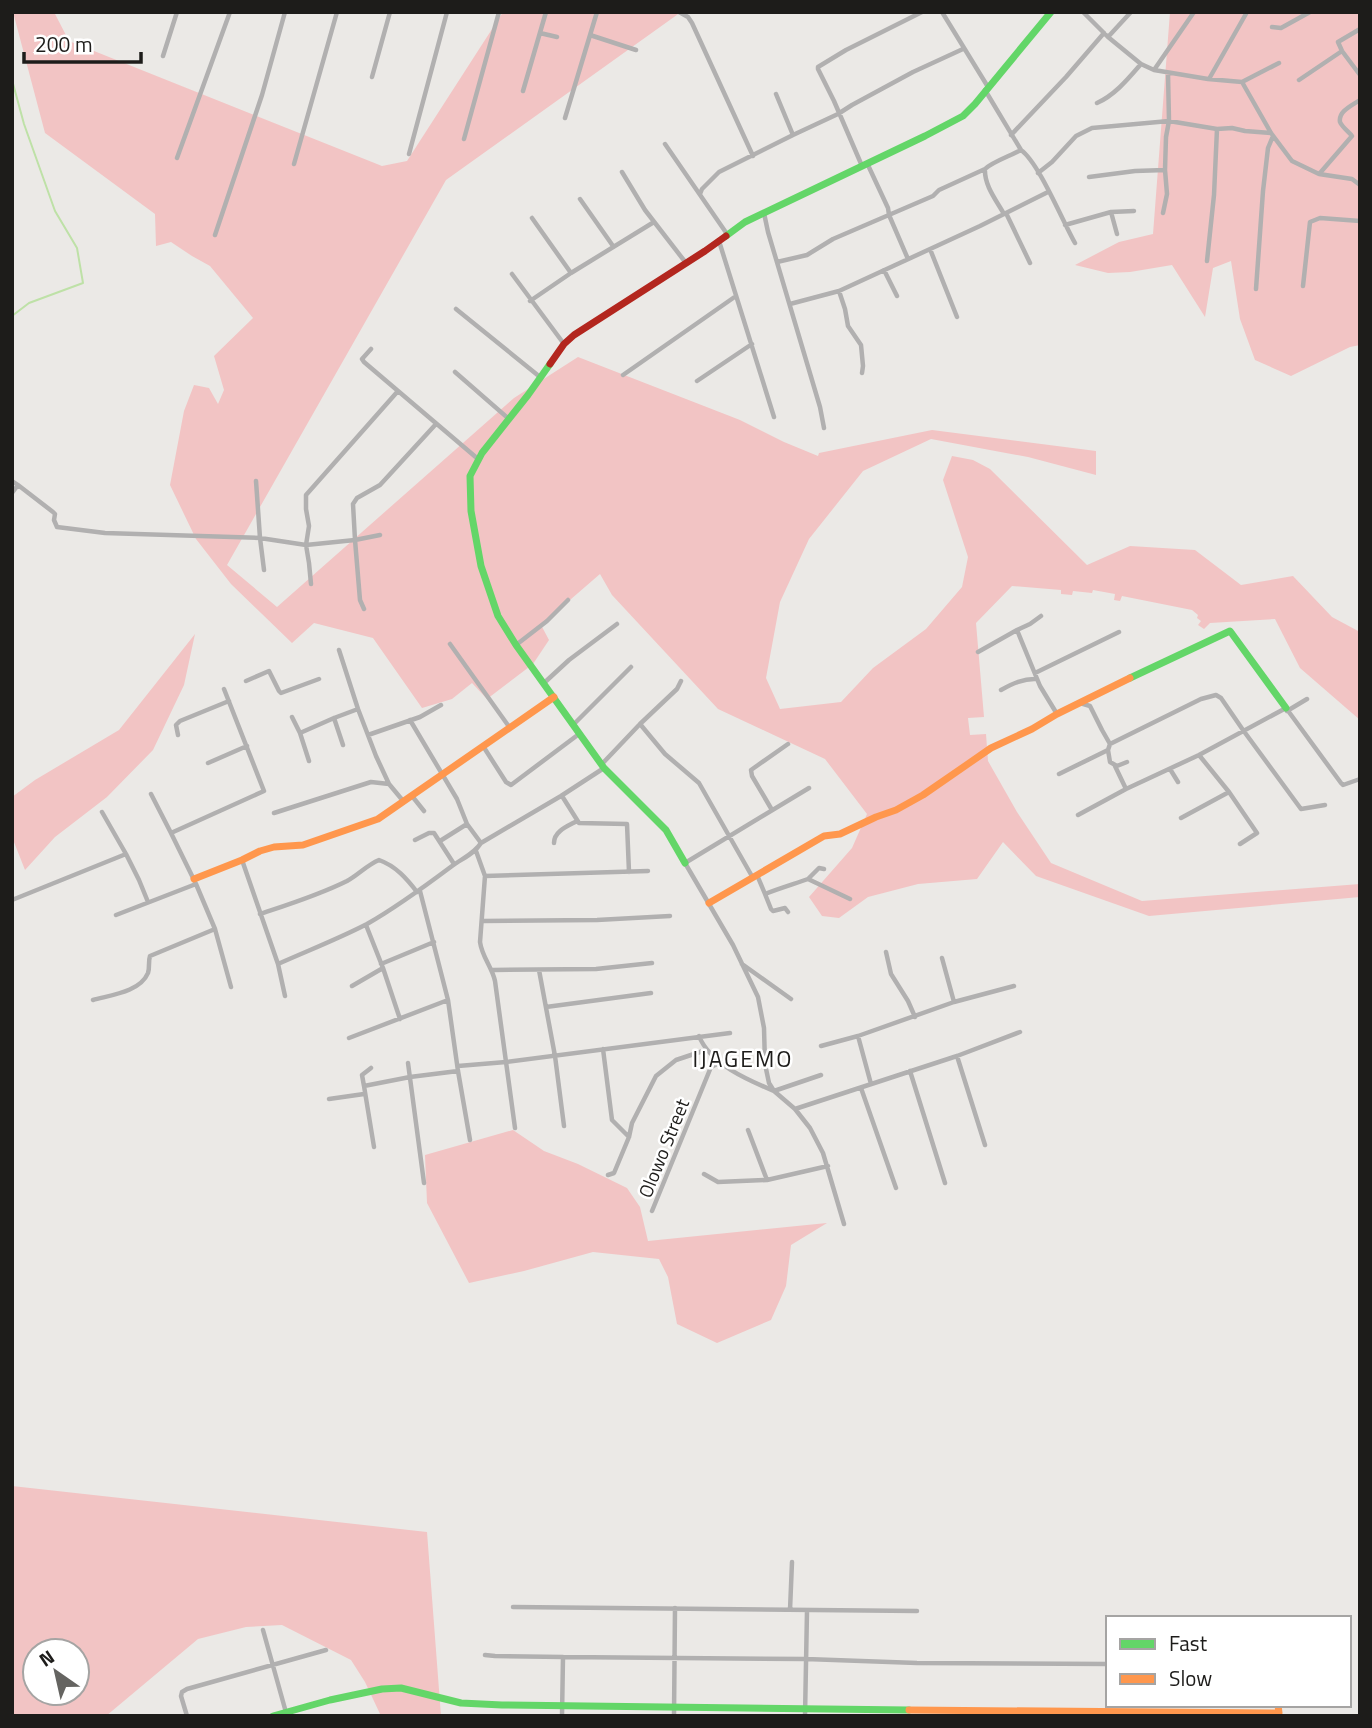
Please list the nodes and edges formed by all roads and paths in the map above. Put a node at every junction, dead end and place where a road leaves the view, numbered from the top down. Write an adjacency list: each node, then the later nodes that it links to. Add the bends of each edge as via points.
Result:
1 (177, 12): 28 (street)
2 (230, 12): 55 (street)
3 (285, 12): 80 (street)
4 (337, 12): 56 (street)
5 (390, 12): 34 (street)
6 (446, 12): 53 (street)
7 (499, 12): 50 (street)
8 (546, 12): 21 (street)
9 (597, 12): 22 (street)
10 (679, 12): 54 (street, via 692,23)
11 (922, 12): 43 (street, via 820,65)
12 (1051, 12): 38 (street)
13 (1083, 12): 23 (street)
14 (1131, 12): 23 (street)
15 (1194, 12): 31 (street)
16 (1310, 12): 19 (street, via 1281,29)
17 (945, 13): 25 (street)
18 (1243, 14): 35 (street)
19 (1272, 27)
20 (1360, 29): 27 (street, via 1338,42)
21 (540, 33): 24 (street); 39 (street)
22 (590, 35): 26 (street); 44 (street)
23 (1106, 35): 30 (street); 48 (street)
24 (557, 37)
25 (963, 49): 38 (street); 43 (street)
26 (636, 50)
27 (1342, 51): 33 (street); 36 (street)
28 (163, 56)
29 (1279, 62): 37 (street)
30 (1141, 64): 31 (street); 42 (street)
31 (1154, 70): 32 (street)
32 (1168, 73): 35 (street); 45 (street)
33 (1360, 75)
34 (372, 77)
35 (1208, 79): 37 (street)
36 (1299, 80)
37 (1242, 82): 49 (street)
38 (987, 88): 48 (street); 57 (street, via 963,116)
39 (523, 91)
40 (776, 94): 47 (street)
41 (1360, 100): 62 (street, via 1340,117 1340,124 1352,136)
42 (1097, 103)
43 (838, 114): 47 (street); 57 (street)
44 (565, 118)
45 (1169, 121): 46 (street); 59 (street); 61 (street, via 1092,128 1076,136)
46 (1217, 130): 49 (street); 86 (street)
47 (793, 135): 54 (street)
48 (1011, 135): 52 (street)
49 (1272, 135): 62 (street, via 1292,161); 94 (street)
50 (464, 139)
51 (665, 144): 66 (street)
52 (1021, 150): 58 (street); 61 (street)
53 (408, 155)
54 (753, 156): 66 (street, via 719,172)
55 (177, 158)
56 (294, 164)
57 (864, 165): 70 (street); 73 (street)
58 (985, 169): 72 (street, via 989,188); 73 (street)
59 (1165, 170): 63 (street); 71 (street)
60 (622, 172): 76 (street)
61 (1038, 173): 65 (street)
62 (1319, 174): 64 (street, via 1352,179)
63 (1089, 177)
64 (1360, 185)
65 (1048, 192): 72 (street); 77 (street)
66 (699, 194): 78 (street)
67 (580, 199): 83 (street)
68 (1134, 211): 69 (street)
69 (1111, 212): 77 (street); 79 (street)
70 (764, 213): 78 (street); 87 (street)
71 (1163, 213)
72 (1005, 214): 84 (street); 89 (street)
73 (889, 215): 85 (street); 87 (street, via 833,239 807,256)
74 (532, 218): 91 (street)
75 (1360, 220): 93 (street, via 1310,222)
76 (654, 222): 83 (street); 88 (street)
77 (1065, 225): 82 (street)
78 (727, 234): 81 (street)
79 (1117, 234)
80 (215, 235)
81 (719, 241): 88 (street); 96 (street)
82 (1074, 243)
83 (613, 246): 91 (street)
84 (930, 249): 85 (street); 101 (street)
85 (908, 259): 90 (street)
86 (1207, 261)
87 (777, 262): 99 (street)
88 (686, 263): 102 (street)
89 (1030, 263)
90 (884, 270): 95 (street); 97 (street)
91 (571, 272): 98 (street)
92 (512, 274): 98 (street)
93 (1303, 286)
94 (1256, 289)
95 (839, 290): 99 (street); 106 (street, via 848,326 861,345)
96 (736, 296): 103 (street); 107 (street)
97 (897, 296)
98 (530, 301): 102 (street)
99 (790, 304): 114 (street)
100 (456, 309): 108 (street)
101 (957, 317)
102 (564, 344): 108 (street)
103 (752, 344): 109 (street); 111 (street)
104 (371, 349): 110 (street, via 363,361)
105 (455, 372): 112 (street)
106 (862, 373)
107 (623, 375)
108 (540, 377): 112 (street)
109 (697, 381)
110 (398, 391): 113 (street); 122 (street, via 306,495)
111 (774, 417)
112 (510, 419): 115 (street)
113 (436, 424): 115 (street); 121 (street, via 380,485 355,500)
114 (824, 428)
115 (478, 459): 132 (street, via 470,476 470,491 481,566 498,616)
116 (256, 481): 120 (street)
117 (15, 483): 118 (street); 120 (street, via 53,512 59,527)
118 (12, 494)
119 (380, 535): 121 (street)
120 (260, 538): 122 (street); 123 (street)
121 (355, 540): 122 (street); 126 (street)
122 (306, 544): 124 (street)
123 (264, 570)
124 (311, 584)
125 (568, 600): 132 (street)
126 (364, 609)
127 (1041, 616): 129 (street)
128 (617, 624): 140 (street)
129 (1017, 630): 134 (street); 136 (street)
130 (1119, 632): 136 (street, via 1053,663)
131 (450, 644): 158 (street)
132 (516, 645): 140 (street)
133 (340, 650): 150 (street)
134 (978, 652)
135 (631, 667): 157 (street)
136 (1036, 676): 142 (street); 152 (street)
137 (319, 679): 138 (street, via 281,693 270,671)
138 (246, 681)
139 (681, 681): 156 (street)
140 (544, 682): 143 (street)
141 (224, 689): 146 (street)
142 (1001, 690)
143 (554, 697): 157 (street); 158 (street)
144 (1091, 697): 147 (street); 149 (street); 151 (street, via 1230,631)
145 (1307, 699): 151 (street)
146 (229, 701): 162 (street, via 180,721); 168 (street)
147 (1080, 703): 149 (street); 152 (street)
148 (441, 705): 155 (street)
149 (1090, 706): 165 (street)
150 (358, 709): 154 (street); 163 (street)
151 (1287, 710): 159 (street); 179 (street, via 1340,783)
152 (1057, 714): 214 (street, via 991,748 896,810 840,834 824,836)
153 (292, 717): 160 (street)
154 (334, 718): 160 (street); 166 (street)
155 (410, 720): 163 (street); 177 (street)
156 (640, 724): 174 (street); 199 (street, via 665,754 699,782)
157 (573, 725): 161 (street)
158 (510, 728): 167 (street)
159 (1243, 730): 165 (street, via 1221,698 1211,695); 170 (street); 189 (street, via 1301,809)
160 (300, 733): 171 (street)
161 (579, 734): 167 (street, via 511,785); 174 (street)
162 (177, 735)
163 (368, 735): 181 (street)
164 (788, 744): 190 (street, via 751,770)
165 (1110, 744): 169 (street)
166 (343, 745)
167 (483, 745): 177 (street)
168 (247, 746): 173 (street); 198 (street, via 264,791)
169 (1108, 750): 175 (street); 178 (street)
170 (1199, 755): 176 (street); 184 (street)
171 (309, 761)
172 (1127, 762): 175 (street)
173 (208, 763)
174 (603, 766): 187 (street); 208 (street, via 666,830)
175 (1114, 766): 183 (street)
176 (1170, 769): 180 (street); 183 (street)
177 (442, 774): 186 (street); 197 (street)
178 (1059, 774)
179 (1360, 779)
180 (1178, 782)
181 (389, 784): 188 (street); 193 (street, via 371,782)
182 (809, 788): 190 (street)
183 (1126, 789): 194 (street)
184 (1228, 792): 195 (street); 204 (street, via 1257,833)
185 (152, 794): 198 (street)
186 (412, 796): 188 (street); 191 (street)
187 (561, 796): 196 (street); 202 (street)
188 (404, 802): 207 (street, via 365,824 303,845 260,850)
189 (1325, 805)
190 (772, 810): 199 (street)
191 (424, 811)
192 (102, 812): 206 (street)
193 (274, 813)
194 (1079, 815)
195 (1181, 818)
196 (577, 821): 203 (street, via 557,833); 211 (street, via 627,824)
197 (467, 824): 201 (street); 202 (street)
198 (171, 833): 216 (street)
199 (729, 836): 208 (street); 214 (street)
200 (415, 839): 201 (street, via 434,833)
201 (440, 841): 209 (street)
202 (481, 843): 205 (street)
203 (554, 843)
204 (1240, 844)
205 (476, 851): 209 (street); 213 (street)
206 (126, 854): 220 (street); 221 (street)
207 (242, 860): 216 (street); 224 (street)
208 (685, 863): 222 (street)
209 (454, 864): 217 (street)
210 (824, 869): 215 (street)
211 (629, 872): 212 (street); 213 (street)
212 (648, 872)
213 (485, 876): 227 (street)
214 (755, 876): 218 (street); 222 (street)
215 (808, 879): 218 (street); 219 (street)
216 (195, 881): 221 (street); 229 (street)
217 (419, 892): 224 (street, via 379,860 333,888); 228 (street); 230 (street)
218 (765, 894): 223 (street, via 773,911 785,908)
219 (850, 899)
220 (12, 900)
221 (148, 902): 225 (street)
222 (709, 903): 234 (street)
223 (788, 912)
224 (260, 914): 235 (street)
225 (116, 915)
226 (670, 916): 227 (street)
227 (482, 920): 237 (street, via 482,952)
228 (366, 925): 235 (street); 236 (street)
229 (215, 929): 241 (street); 245 (street, via 150,956 149,972 136,987)
230 (434, 942): 236 (street); 246 (street)
231 (886, 952): 249 (street, via 891,974)
232 (942, 958): 247 (street)
233 (652, 963): 238 (street)
234 (742, 963): 244 (street); 272 (street, via 758,998 766,1077)
235 (278, 964): 243 (street)
236 (382, 966): 239 (street); 250 (street)
237 (493, 970): 238 (street); 261 (street)
238 (540, 970): 248 (street)
239 (352, 986)
240 (1014, 986): 247 (street)
241 (231, 987)
242 (651, 993): 248 (street)
243 (285, 996)
244 (791, 999)
245 (93, 1000)
246 (448, 1000): 250 (street); 265 (street)
247 (954, 1002): 249 (street)
248 (546, 1007): 259 (street)
249 (915, 1017): 254 (street)
250 (400, 1020): 255 (street)
251 (1020, 1032): 260 (street)
252 (730, 1033): 253 (street)
253 (699, 1036): 257 (street); 258 (street)
254 (858, 1036): 256 (street); 269 (street)
255 (349, 1038)
256 (821, 1046)
257 (603, 1049): 259 (street); 279 (street, via 612,1120)
258 (706, 1050): 262 (street); 279 (street, via 676,1060 656,1076)
259 (555, 1056): 261 (street); 276 (street)
260 (957, 1056): 266 (street); 281 (street)
261 (506, 1062): 265 (street); 277 (street)
262 (721, 1062): 272 (street); 290 (street, Olowo Street, via 710,1067)
263 (408, 1063): 268 (street)
264 (371, 1068): 270 (street, via 362,1075)
265 (458, 1069): 268 (street); 280 (street)
266 (910, 1071): 269 (street); 288 (street)
267 (821, 1075): 272 (street)
268 (410, 1077): 270 (street); 287 (street)
269 (871, 1084): 271 (street)
270 (364, 1086): 273 (street)
271 (861, 1088): 275 (street); 289 (street)
272 (774, 1091): 275 (street)
273 (364, 1094): 274 (street); 282 (street)
274 (329, 1099)
275 (795, 1109): 283 (street)
276 (564, 1126)
277 (515, 1128)
278 (748, 1130): 286 (street)
279 (629, 1137): 285 (street, via 614,1173)
280 (470, 1140)
281 (985, 1145)
282 (374, 1147)
283 (828, 1166): 286 (street); 291 (street)
284 (704, 1174): 286 (street, via 720,1182)
285 (608, 1175)
286 (767, 1180)
287 (424, 1183)
288 (945, 1183)
289 (896, 1188)
290 (652, 1212)
291 (844, 1224)
292 (792, 1562): 295 (street)
293 (513, 1607): 294 (street)
294 (675, 1608): 295 (street); 302 (street)
295 (790, 1610): 296 (street)
296 (807, 1611): 297 (street); 303 (street)
297 (917, 1611)
298 (263, 1630): 305 (street)
299 (326, 1650): 305 (street)
300 (485, 1655): 301 (street)
301 (563, 1657): 302 (street); 306 (street)
302 (676, 1658): 303 (street); 309 (street)
303 (806, 1659): 304 (street); 310 (street)
304 (1106, 1664)
305 (272, 1665): 311 (street); 313 (street, via 182,1692)
306 (563, 1706): 309 (street); 311 (street, via 461,1703 401,1688 330,1700); 315 (street)
307 (1278, 1707): 312 (street, via 1279,1713)
308 (881, 1709): 310 (street); 312 (street); 316 (street, via 939,1710)
309 (675, 1711): 310 (street)
310 (805, 1713)
311 (287, 1714): 314 (street)
312 (1138, 1714)
313 (187, 1716)
314 (273, 1716)
315 (562, 1716)
316 (938, 1716)

